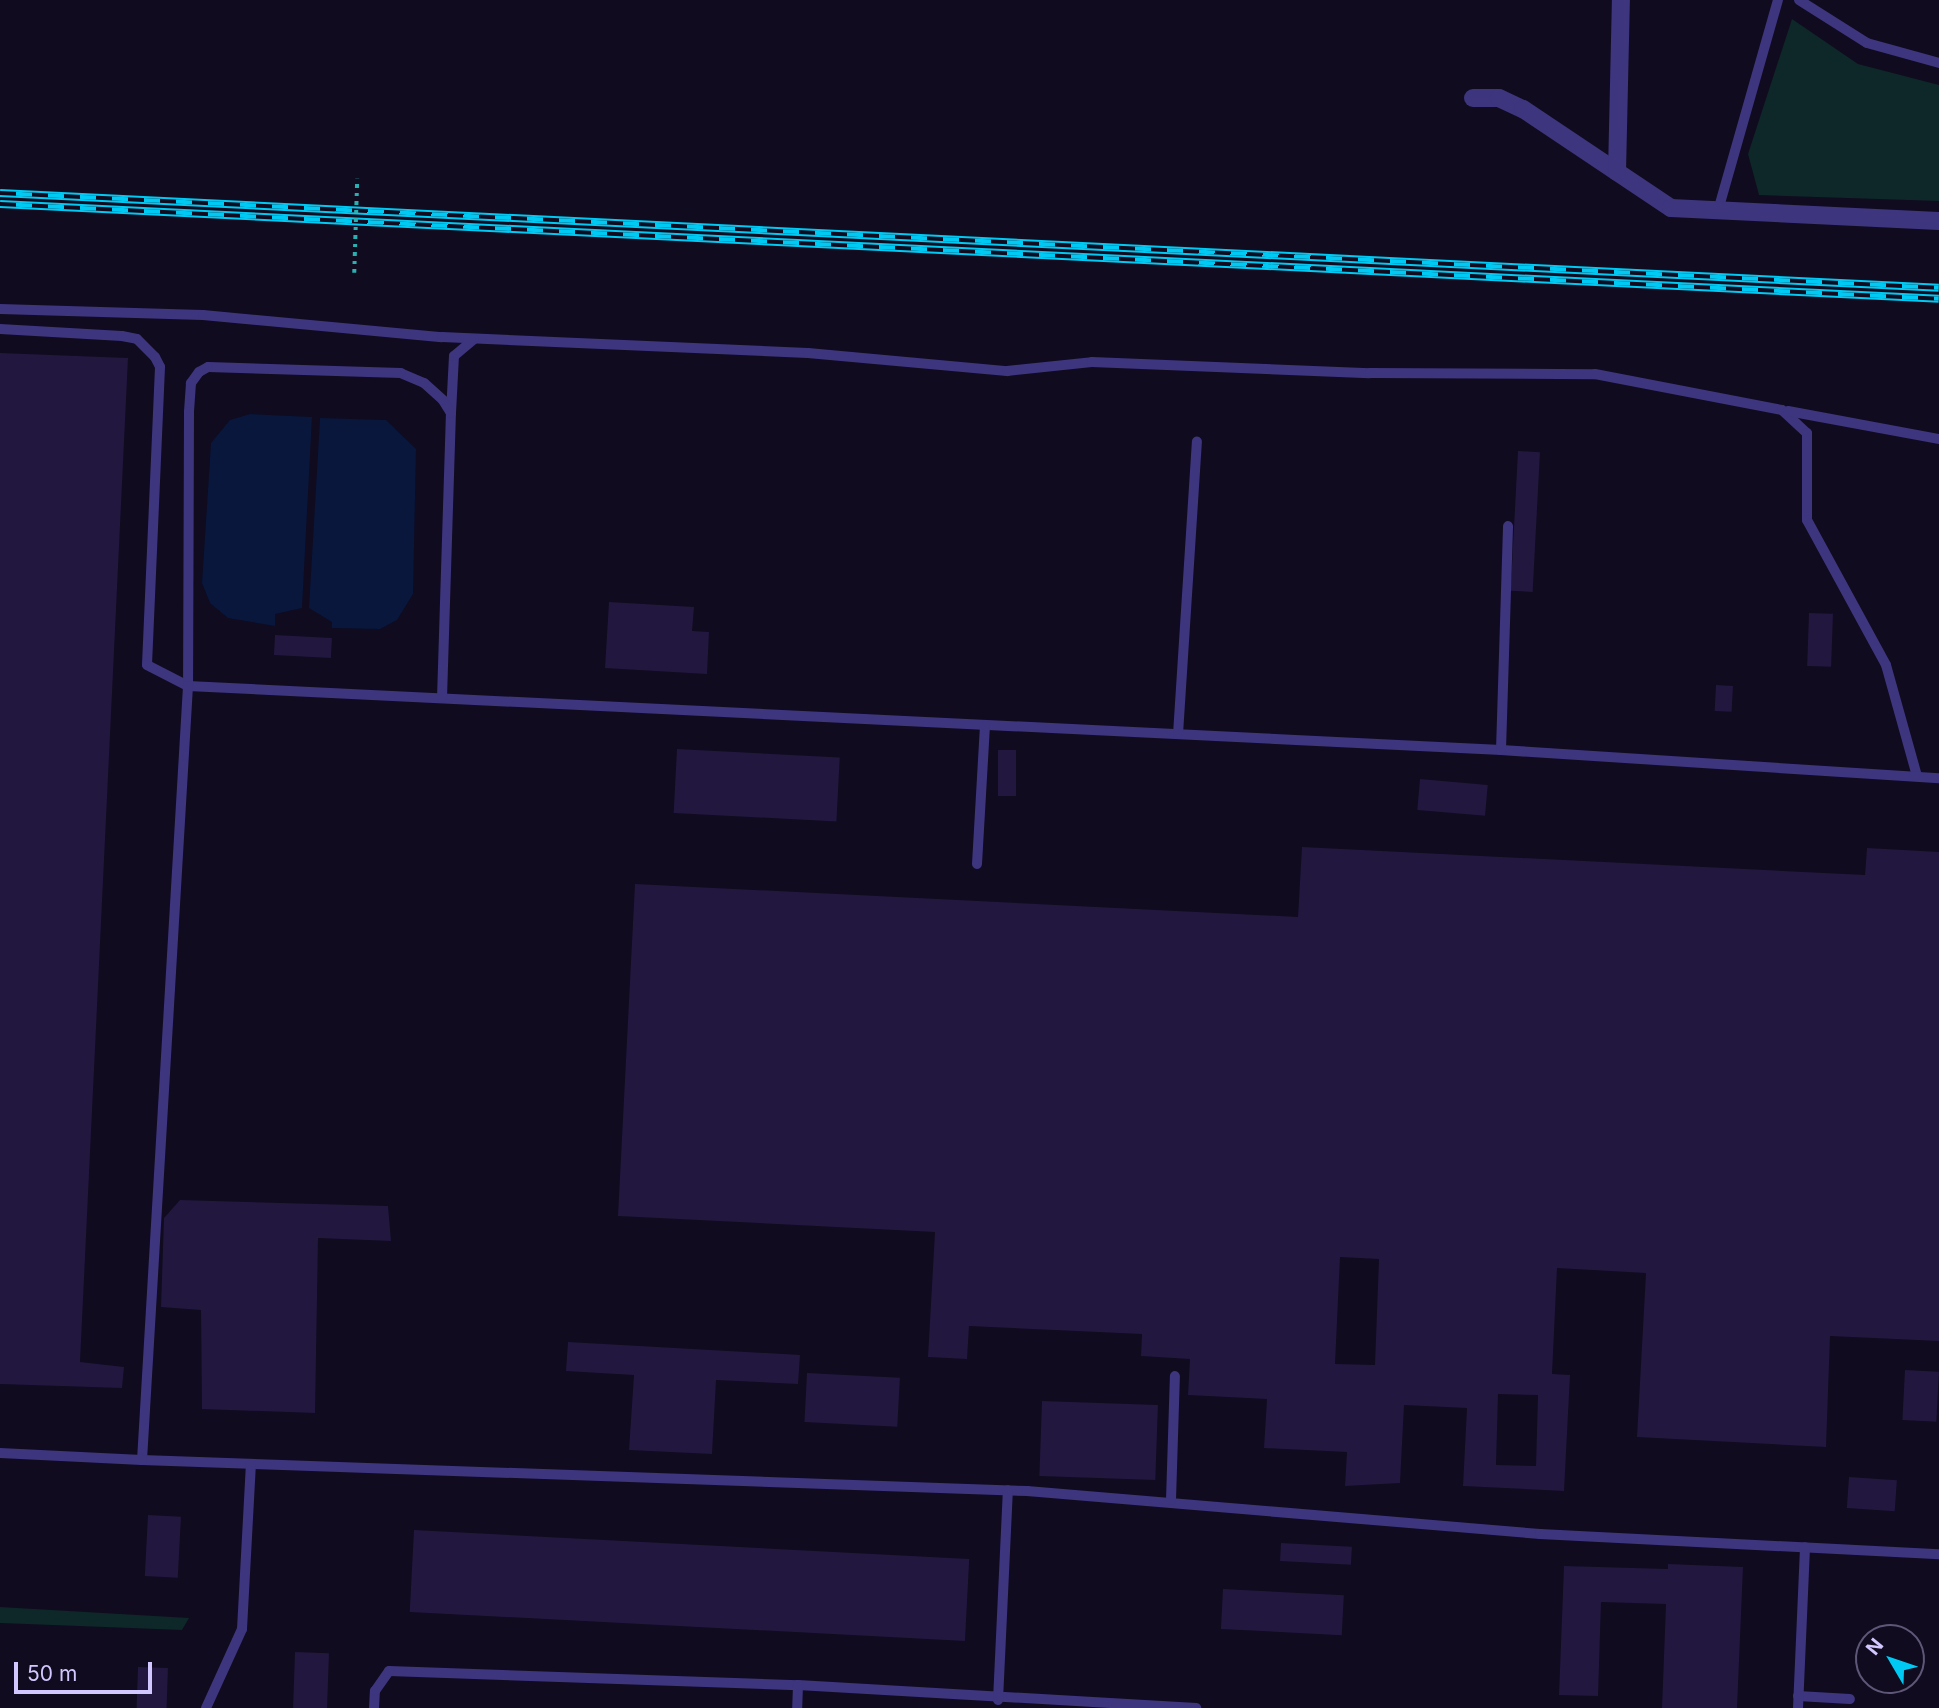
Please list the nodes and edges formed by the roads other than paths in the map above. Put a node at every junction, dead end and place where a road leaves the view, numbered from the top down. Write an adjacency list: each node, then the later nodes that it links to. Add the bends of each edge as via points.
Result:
1 (1621, 0): 6 (street)
2 (1799, 0): 4 (lane, via 1867,43)
3 (1778, 2): 7 (lane)
4 (1939, 63)
5 (1473, 98): 6 (street, via 1499,98 1523,109)
6 (1617, 172): 7 (street, via 1671,208)
7 (1719, 207): 8 (street)
8 (1939, 221)
9 (0, 309): 11 (lane, via 203,316)
10 (0, 329): 17 (lane, via 122,335 137,339 155,357 160,367 147,665)
11 (476, 338): 12 (lane, via 808,353 1007,370 1093,362 1370,373 1595,374); 13 (lane, via 454,356)
12 (1782, 410): 14 (lane); 22 (lane, via 1807,433 1807,520 1886,665)
13 (451, 413): 17 (lane, via 424,383 401,373 208,368 199,372 191,383 189,412); 18 (lane)
14 (1939, 439)
15 (1197, 442): 20 (lane)
16 (1508, 526): 21 (lane)
17 (188, 686): 18 (lane); 27 (lane)
18 (442, 698): 19 (lane)
19 (985, 725): 20 (lane); 24 (lane)
20 (1178, 734): 21 (lane)
21 (1501, 750): 22 (lane)
22 (1917, 776): 23 (lane)
23 (1939, 778)
24 (977, 864)
25 (1175, 1376): 30 (lane)
26 (0, 1453): 27 (lane)
27 (142, 1460): 28 (lane)
28 (251, 1464): 29 (lane); 38 (lane, via 242,1629)
29 (1007, 1490): 30 (lane); 36 (lane)
30 (1171, 1500): 31 (lane, via 1540,1534)
31 (1805, 1546): 32 (lane); 37 (lane)
32 (1939, 1553)
33 (798, 1685): 34 (lane); 39 (lane, via 389,1671 375,1691); 40 (lane)
34 (917, 1694): 36 (lane); 41 (lane)
35 (1850, 1699): 37 (lane)
36 (998, 1700): 42 (lane)
37 (1798, 1702)
38 (206, 1708)
39 (374, 1708)
40 (797, 1708)
41 (916, 1708)
42 (1196, 1708)

